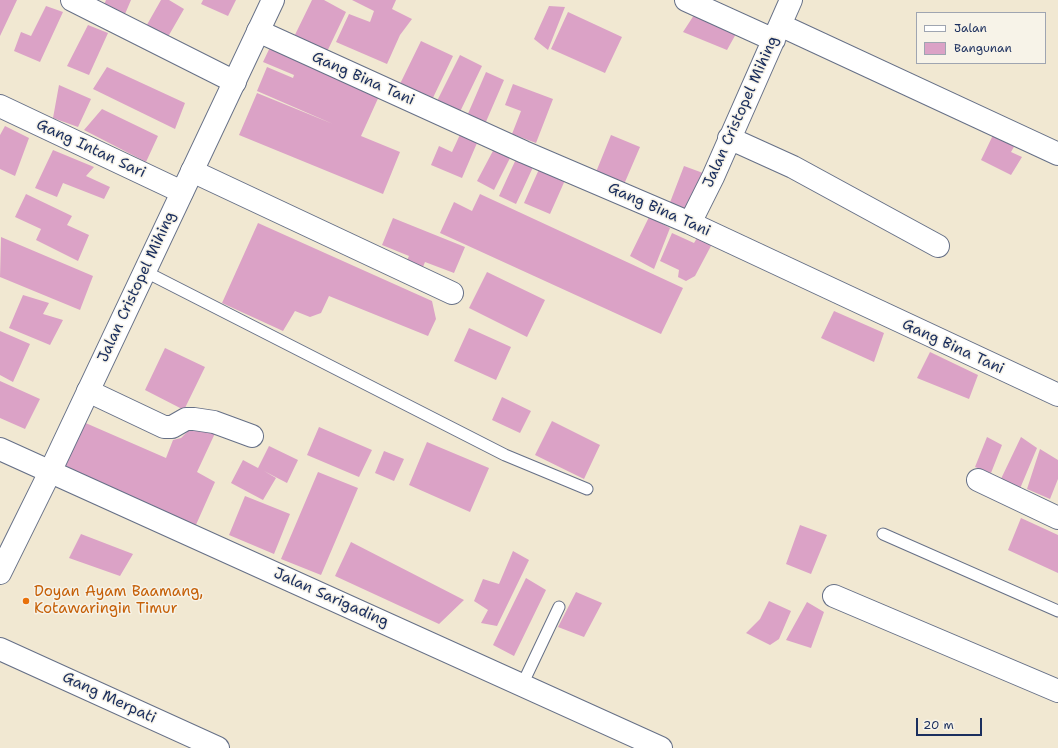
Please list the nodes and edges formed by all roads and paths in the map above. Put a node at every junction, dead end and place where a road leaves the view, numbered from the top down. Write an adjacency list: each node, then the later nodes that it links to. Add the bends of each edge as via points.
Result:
1 (72, 0): 7 (street)
2 (273, 0): 5 (street, Jalan Cristopel Mihing)
3 (686, 0): 6 (street)
4 (791, 0): 6 (street, Jalan Cristopel Mihing)
5 (258, 31): 7 (street, Jalan Cristopel Mihing); 13 (street, Gang Bina Tani, via 524,152)
6 (777, 33): 9 (street, Jalan Cristopel Mihing); 10 (street)
7 (235, 82): 11 (street, Jalan Cristopel Mihing)
8 (0, 106): 12 (street, Gang Intan Sari)
9 (729, 138): 13 (street, Jalan Cristopel Mihing); 14 (street, via 794,167)
10 (1058, 154)
11 (192, 171): 12 (street, Jalan Cristopel Mihing); 16 (street)
12 (182, 192): 15 (street, Jalan Cristopel Mihing)
13 (690, 223): 18 (street, Gang Bina Tani)
14 (938, 246)
15 (144, 271): 17 (street, Jalan Cristopel Mihing); 23 (lane, via 505,455)
16 (452, 293)
17 (88, 391): 19 (street, via 164,427 172,427 186,419 194,419 214,422); 21 (street, Jalan Cristopel Mihing)
18 (1058, 395)
19 (252, 436)
20 (0, 449): 21 (street, Jalan Sarigading)
21 (50, 472): 26 (street, Jalan Cristopel Mihing); 31 (street, Jalan Sarigading)
22 (978, 480): 24 (street)
23 (588, 489)
24 (1058, 518)
25 (883, 534): 29 (lane)
26 (0, 573)
27 (834, 596): 32 (street)
28 (559, 607): 31 (lane)
29 (1058, 610)
30 (0, 649): 33 (street, Gang Merpati)
31 (522, 685): 34 (street, Jalan Sarigading)
32 (1058, 691)
33 (218, 748)
34 (662, 748)

